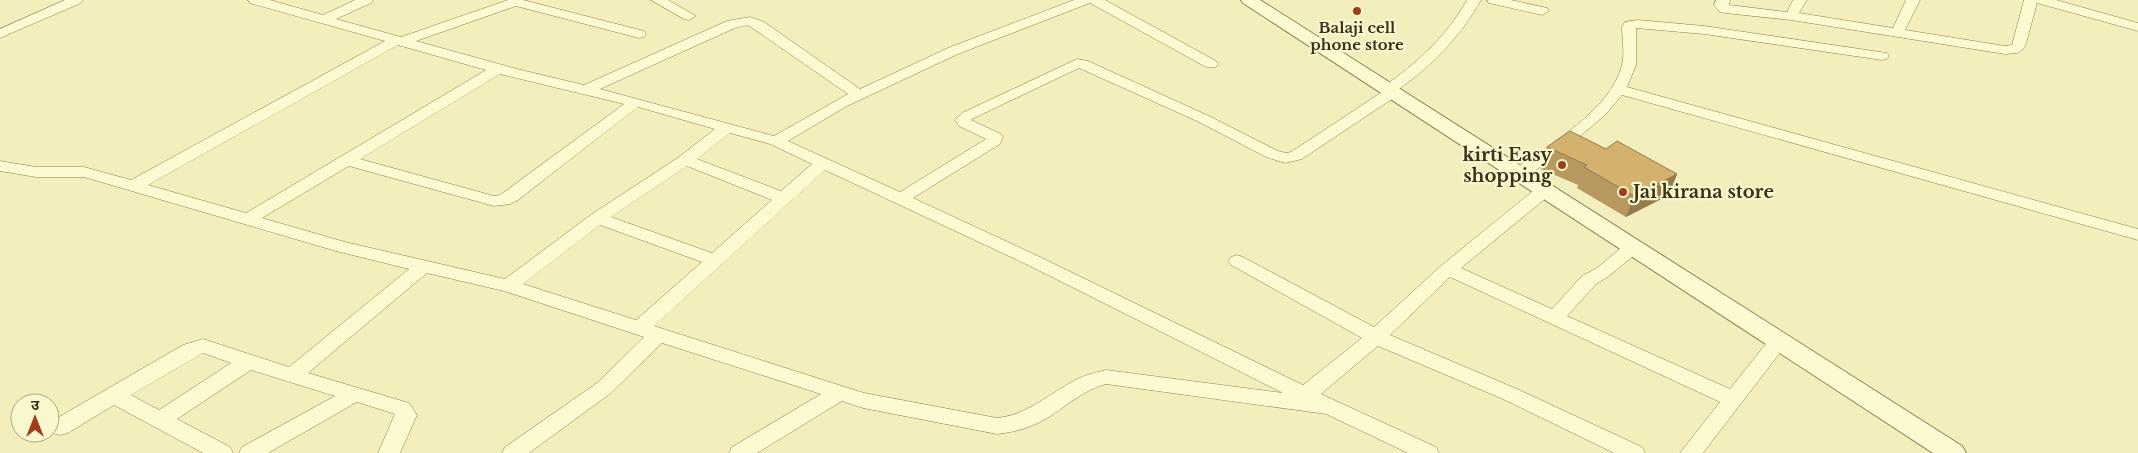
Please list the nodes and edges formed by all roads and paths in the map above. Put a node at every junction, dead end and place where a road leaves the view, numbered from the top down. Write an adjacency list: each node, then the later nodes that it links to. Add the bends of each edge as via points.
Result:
1 (76, 0): 23 (street)
2 (255, 0): 20 (street)
3 (366, 0): 20 (street)
4 (564, 0): 16 (street)
5 (658, 0): 18 (street)
6 (1086, 0): 32 (street, via 953,51)
7 (1095, 0): 27 (street)
8 (1249, 0): 31 (street)
9 (1474, 0): 31 (street, via 1466,17 1431,58)
10 (1494, 0): 17 (street)
11 (1723, 0): 19 (street, via 1721,5 1724,9)
12 (1800, 0): 19 (street)
13 (1913, 0): 22 (street)
14 (2031, 0): 22 (street, via 2018,47 2013,50)
15 (2041, 0): 21 (street)
16 (542, 8): 24 (street); 25 (street, via 510,2)
17 (1542, 12)
18 (689, 16)
19 (1791, 16): 22 (street)
20 (325, 20): 25 (street)
21 (2138, 27)
22 (1897, 33)
23 (0, 34)
24 (639, 34)
25 (400, 41): 28 (street); 41 (street)
26 (1882, 56): 29 (street, via 1704,30 1634,24 1629,27 1629,63)
27 (1211, 64)
28 (498, 69): 30 (street); 36 (street)
29 (1618, 89): 40 (street, via 1594,118); 47 (street)
30 (585, 90): 32 (street, via 732,24 750,21); 33 (street)
31 (1391, 91): 40 (street); 44 (street, via 1296,156 1285,158 1077,63 967,116 964,122 992,135 994,141)
32 (859, 95): 35 (street)
33 (636, 102): 34 (street); 36 (street, via 504,200 494,201)
34 (726, 128): 35 (street); 37 (street)
35 (776, 141): 38 (street)
36 (346, 160): 46 (street)
37 (685, 160): 43 (street); 45 (street)
38 (823, 163): 43 (street); 44 (street)
39 (0, 166): 41 (street, via 36,172 84,172)
40 (1520, 174): 42 (street)
41 (133, 186): 46 (street)
42 (1545, 190): 48 (street); 52 (street)
43 (783, 198): 49 (street)
44 (900, 199): 64 (street, via 1034,261)
45 (598, 218): 49 (street); 53 (street)
46 (246, 220): 51 (street)
47 (2138, 235)
48 (1633, 247): 54 (street, via 1589,280); 58 (street)
49 (714, 260): 55 (street)
50 (1237, 261): 57 (street)
51 (424, 266): 53 (street); 60 (street)
52 (1448, 268): 54 (street); 57 (street)
53 (508, 286): 55 (street)
54 (1555, 317): 65 (street)
55 (638, 328): 56 (street)
56 (658, 335): 61 (street); 72 (street, via 604,388)
57 (1376, 337): 64 (street); 75 (street, via 1510,394)
58 (1779, 341): 65 (street); 77 (street)
59 (249, 361): 60 (street); 63 (street, via 198,346); 67 (street)
60 (292, 376): 62 (street)
61 (840, 392): 66 (street, via 863,400 1005,426 1027,420 1088,382 1106,377); 73 (street)
62 (355, 394): 70 (street); 71 (street, via 405,411 405,421)
63 (114, 395): 67 (street); 68 (street)
64 (1305, 395): 66 (street)
65 (1733, 399): 76 (street)
66 (1331, 407): 74 (street)
67 (160, 420): 69 (street)
68 (60, 427)
69 (222, 453)
70 (250, 453)
71 (389, 453)
72 (512, 453)
73 (740, 453)
74 (1428, 453)
75 (1634, 453)
76 (1691, 453)
77 (1953, 453)

